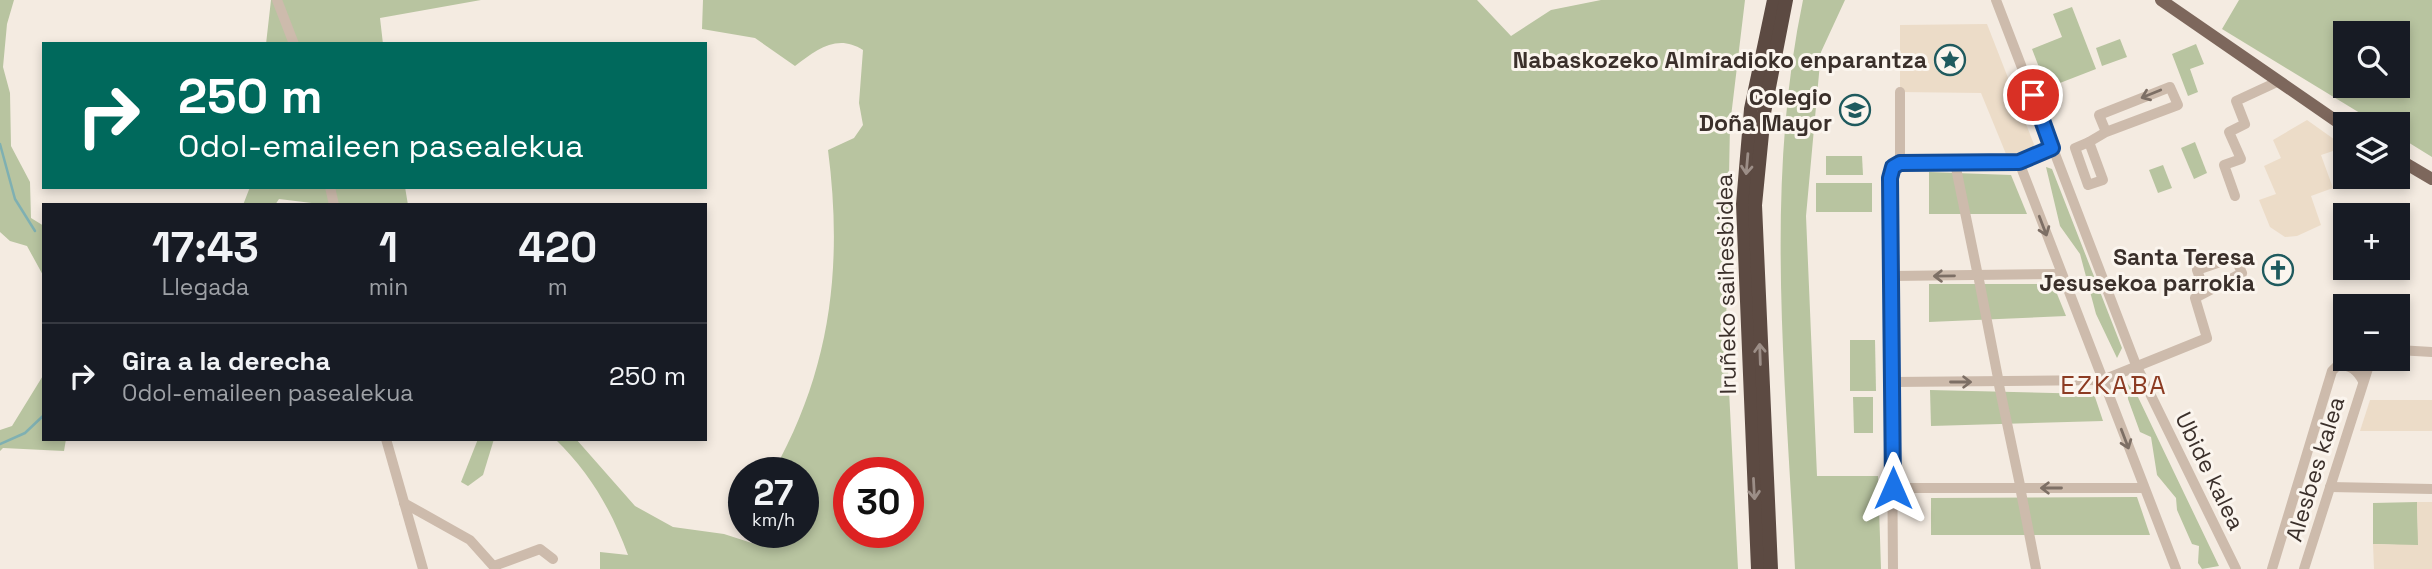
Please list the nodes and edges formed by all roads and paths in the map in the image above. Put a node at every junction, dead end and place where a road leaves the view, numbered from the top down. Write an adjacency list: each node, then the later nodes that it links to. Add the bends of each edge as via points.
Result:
1 (277, 0): 6 (street)
2 (1773, 0): 42 (highway, Iruñeko saihesbidea, one-way to 42, via 1751,109 1743,204)
3 (1786, 0): 43 (highway, Iruñeko saihesbidea, one-way to 3, via 1755,205 1764,113)
4 (1996, 0): 12 (street, Ubide kalea)
5 (2161, 0): 7 (main road)
6 (293, 42)
7 (2277, 82): 9 (main road); 20 (street, via 2236,101 2245,124 2230,132 2241,159 2224,164)
8 (1899, 92): 14 (street)
9 (2333, 119)
10 (2106, 132): 10 (street, one-way to 10, via 2178,106 2170,87 2099,115); 11 (street)
11 (2088, 142): 17 (street, via 2075,148); 17 (street, via 2103,180 2088,185)
12 (2052, 148): 13 (street); 18 (street, Ubide kalea)
13 (2019, 162): 14 (street); 21 (street, one-way to 21)
14 (1900, 163): 22 (street, via 1893,167 1890,178)
15 (2410, 166): 19 (main road)
16 (1956, 168): 45 (street)
17 (2082, 168): 18 (street)
18 (2063, 175): 26 (street, Ubide kalea)
19 (2432, 179)
20 (2235, 196)
21 (2062, 274): 22 (street, one-way to 22); 30 (street)
22 (1892, 276): 32 (street)
23 (2205, 292): 23 (street, via 2242,273 2235,257 2197,270); 26 (street, via 2195,298 2207,338)
24 (2410, 351): 25 (street)
25 (2432, 352)
26 (2136, 365): 30 (street); 47 (street, Ubide kalea)
27 (2333, 371): 48 (street, Alesbes kalea)
28 (2358, 371): 31 (street, Alesbes kalea)
29 (2367, 371): 31 (street, Alesbes kalea)
30 (2103, 380): 32 (street, one-way to 30); 36 (street, one-way to 36)
31 (2363, 381): 34 (street, Alesbes kalea)
32 (1893, 382): 35 (street)
33 (387, 441): 38 (street)
34 (2330, 487): 37 (street); 49 (street, Alesbes kalea)
35 (1893, 488): 36 (street, one-way to 35); 44 (street)
36 (2144, 488): 46 (street)
37 (2432, 489)
38 (404, 503): 40 (street, via 470,540); 41 (street)
39 (553, 559): 40 (street, via 540,549)
40 (495, 568)
41 (423, 569)
42 (1758, 569)
43 (1771, 569)
44 (1893, 569)
45 (2036, 569)
46 (2176, 569)
47 (2236, 569)
48 (2272, 569)
49 (2304, 569)

